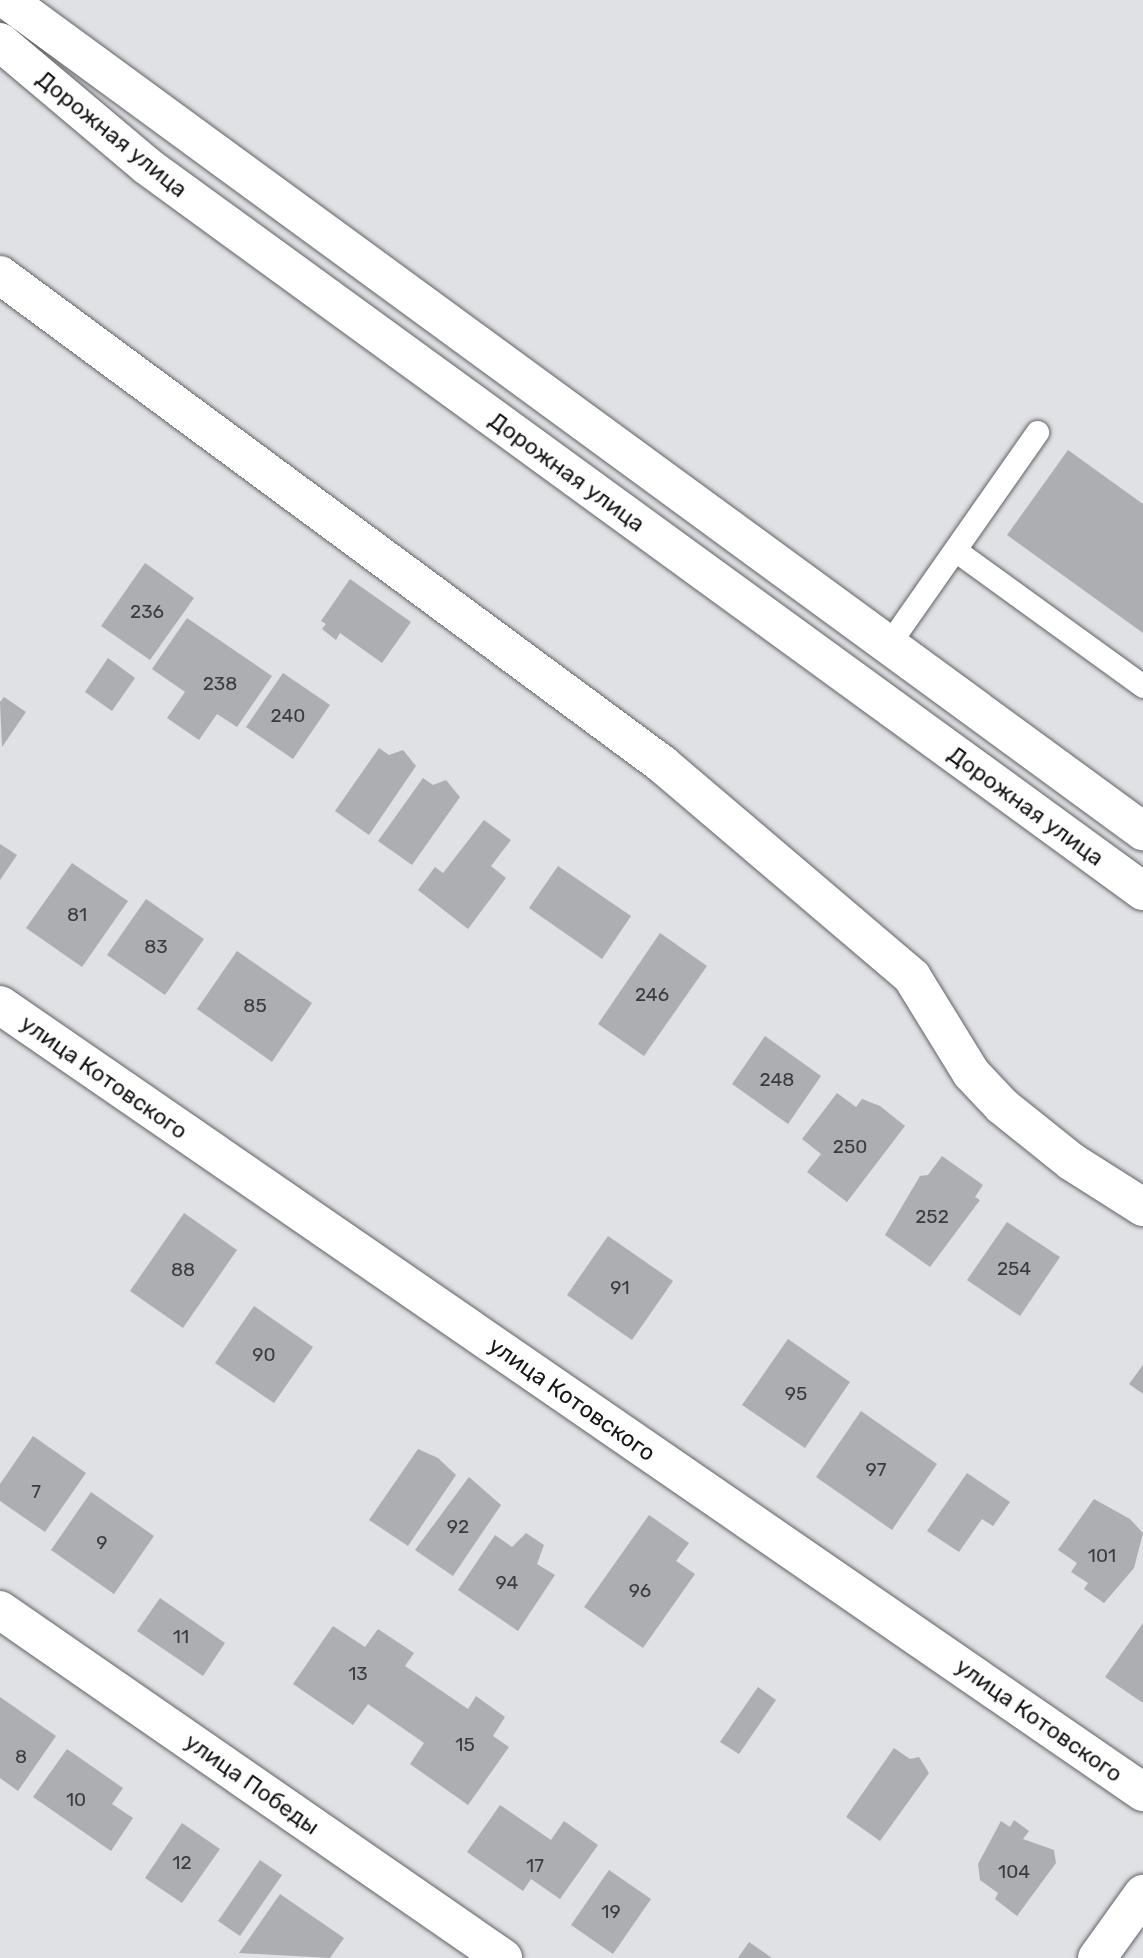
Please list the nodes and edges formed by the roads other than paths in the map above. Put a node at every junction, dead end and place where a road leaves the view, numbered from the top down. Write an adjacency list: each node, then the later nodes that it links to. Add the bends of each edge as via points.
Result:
1 (8, 0): 6 (street, Дорожная улица)
2 (0, 42): 9 (street, Дорожная улица, via 147,166)
3 (0, 275): 11 (street, via 662,764 912,977 971,1073 1002,1105 1072,1162)
4 (1037, 432): 5 (lane)
5 (955, 550): 6 (lane); 7 (lane)
6 (888, 645): 8 (street, Дорожная улица)
7 (1143, 687)
8 (1143, 831)
9 (1143, 891)
10 (0, 1006): 13 (street, улица Котовского)
11 (1143, 1207)
12 (0, 1609): 15 (street, улица Победы)
13 (1143, 1792)
14 (1143, 1894): 16 (street)
15 (503, 1958)
16 (1097, 1958)

